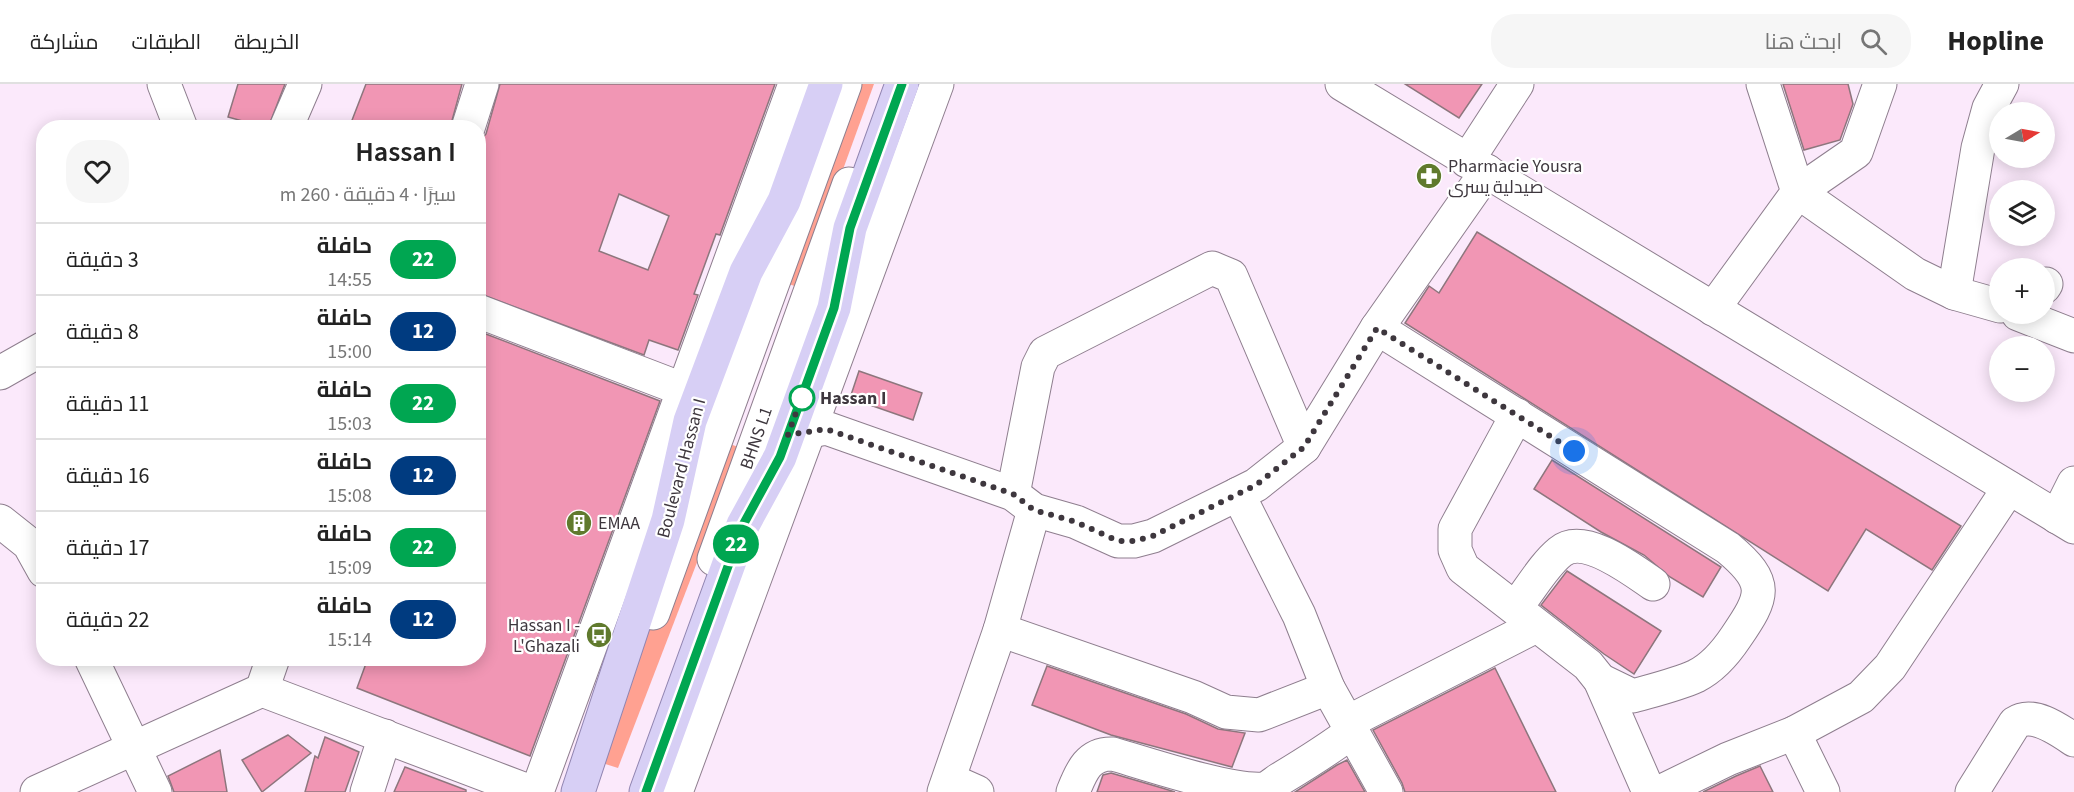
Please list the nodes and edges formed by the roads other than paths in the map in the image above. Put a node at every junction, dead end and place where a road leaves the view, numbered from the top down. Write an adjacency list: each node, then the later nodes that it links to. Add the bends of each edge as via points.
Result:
1 (164, 84): 15 (street)
2 (305, 84): 16 (street)
3 (482, 84): 17 (street)
4 (795, 84): 30 (street)
5 (826, 84): 62 (main road, Boulevard Hassan I, via 784,201 746,272 690,421 668,520)
6 (845, 84): 63 (street, BHNS L1)
7 (886, 84): 64 (street, BHNS L1)
8 (902, 84): 24 (main road, via 850,228)
9 (937, 84): 24 (street)
10 (1342, 84): 18 (street)
11 (1517, 84): 18 (street)
12 (1763, 84): 19 (street)
13 (1880, 84): 19 (street, via 1856,152)
14 (2002, 84): 20 (street, via 1989,108 1978,148)
15 (178, 120)
16 (289, 120)
17 (471, 120)
18 (1477, 166): 22 (street); 26 (street)
19 (1798, 192): 20 (street, via 1915,274); 22 (street)
20 (1954, 293): 21 (street)
21 (1989, 303)
22 (1713, 309): 35 (street)
23 (486, 314): 30 (street)
24 (840, 320): 32 (main road)
25 (2055, 320): 27 (street)
26 (1377, 328): 31 (street); 33 (street)
27 (2074, 336)
28 (36, 353): 29 (street)
29 (0, 373)
30 (682, 389): 61 (street)
31 (1517, 415): 42 (street, via 1455,529 1455,550 1463,568); 46 (street, via 1728,548 1746,563 1755,578 1759,596 1754,612 1718,660 1697,675 1634,696)
32 (799, 433): 37 (street, via 826,429); 65 (main road, via 743,525); 66 (street)
33 (1304, 447): 36 (street, via 1256,485); 37 (street, via 1231,276 1212,268 1045,353 1038,367)
34 (2074, 483): 39 (street)
35 (2009, 488): 39 (street); 50 (street, via 1890,667 1843,708)
36 (1238, 494): 37 (street, via 1153,536 1134,541 1118,541); 47 (street, via 1299,615)
37 (1024, 502): 43 (street)
38 (0, 521): 40 (street)
39 (2065, 522)
40 (36, 548)
41 (1653, 584): 42 (street, via 1610,556 1570,547 1558,554)
42 (1526, 617): 46 (street, via 1588,665); 49 (street)
43 (1000, 630): 47 (street, via 1226,712 1259,715); 54 (street)
44 (95, 666): 53 (street)
45 (270, 666): 48 (street)
46 (1600, 680): 56 (street)
47 (1328, 688): 49 (street)
48 (262, 690): 51 (street); 53 (street)
49 (1350, 727): 67 (street, via 1310,762 1264,789 1242,791 1216,786 1102,754 1086,764); 68 (street)
50 (1794, 733): 56 (street); 69 (street)
51 (385, 736): 59 (street); 60 (street)
52 (2074, 740): 55 (street, via 2030,718 2021,719 2015,723)
53 (132, 749): 57 (street); 58 (street)
54 (957, 788)
55 (1978, 790)
56 (1661, 791)
57 (37, 792)
58 (155, 792)
59 (367, 792)
60 (531, 792)
61 (537, 792)
62 (578, 792)
63 (589, 792)
64 (629, 792)
65 (646, 792)
66 (676, 792)
67 (1073, 792)
68 (1386, 792)
69 (1823, 792)

